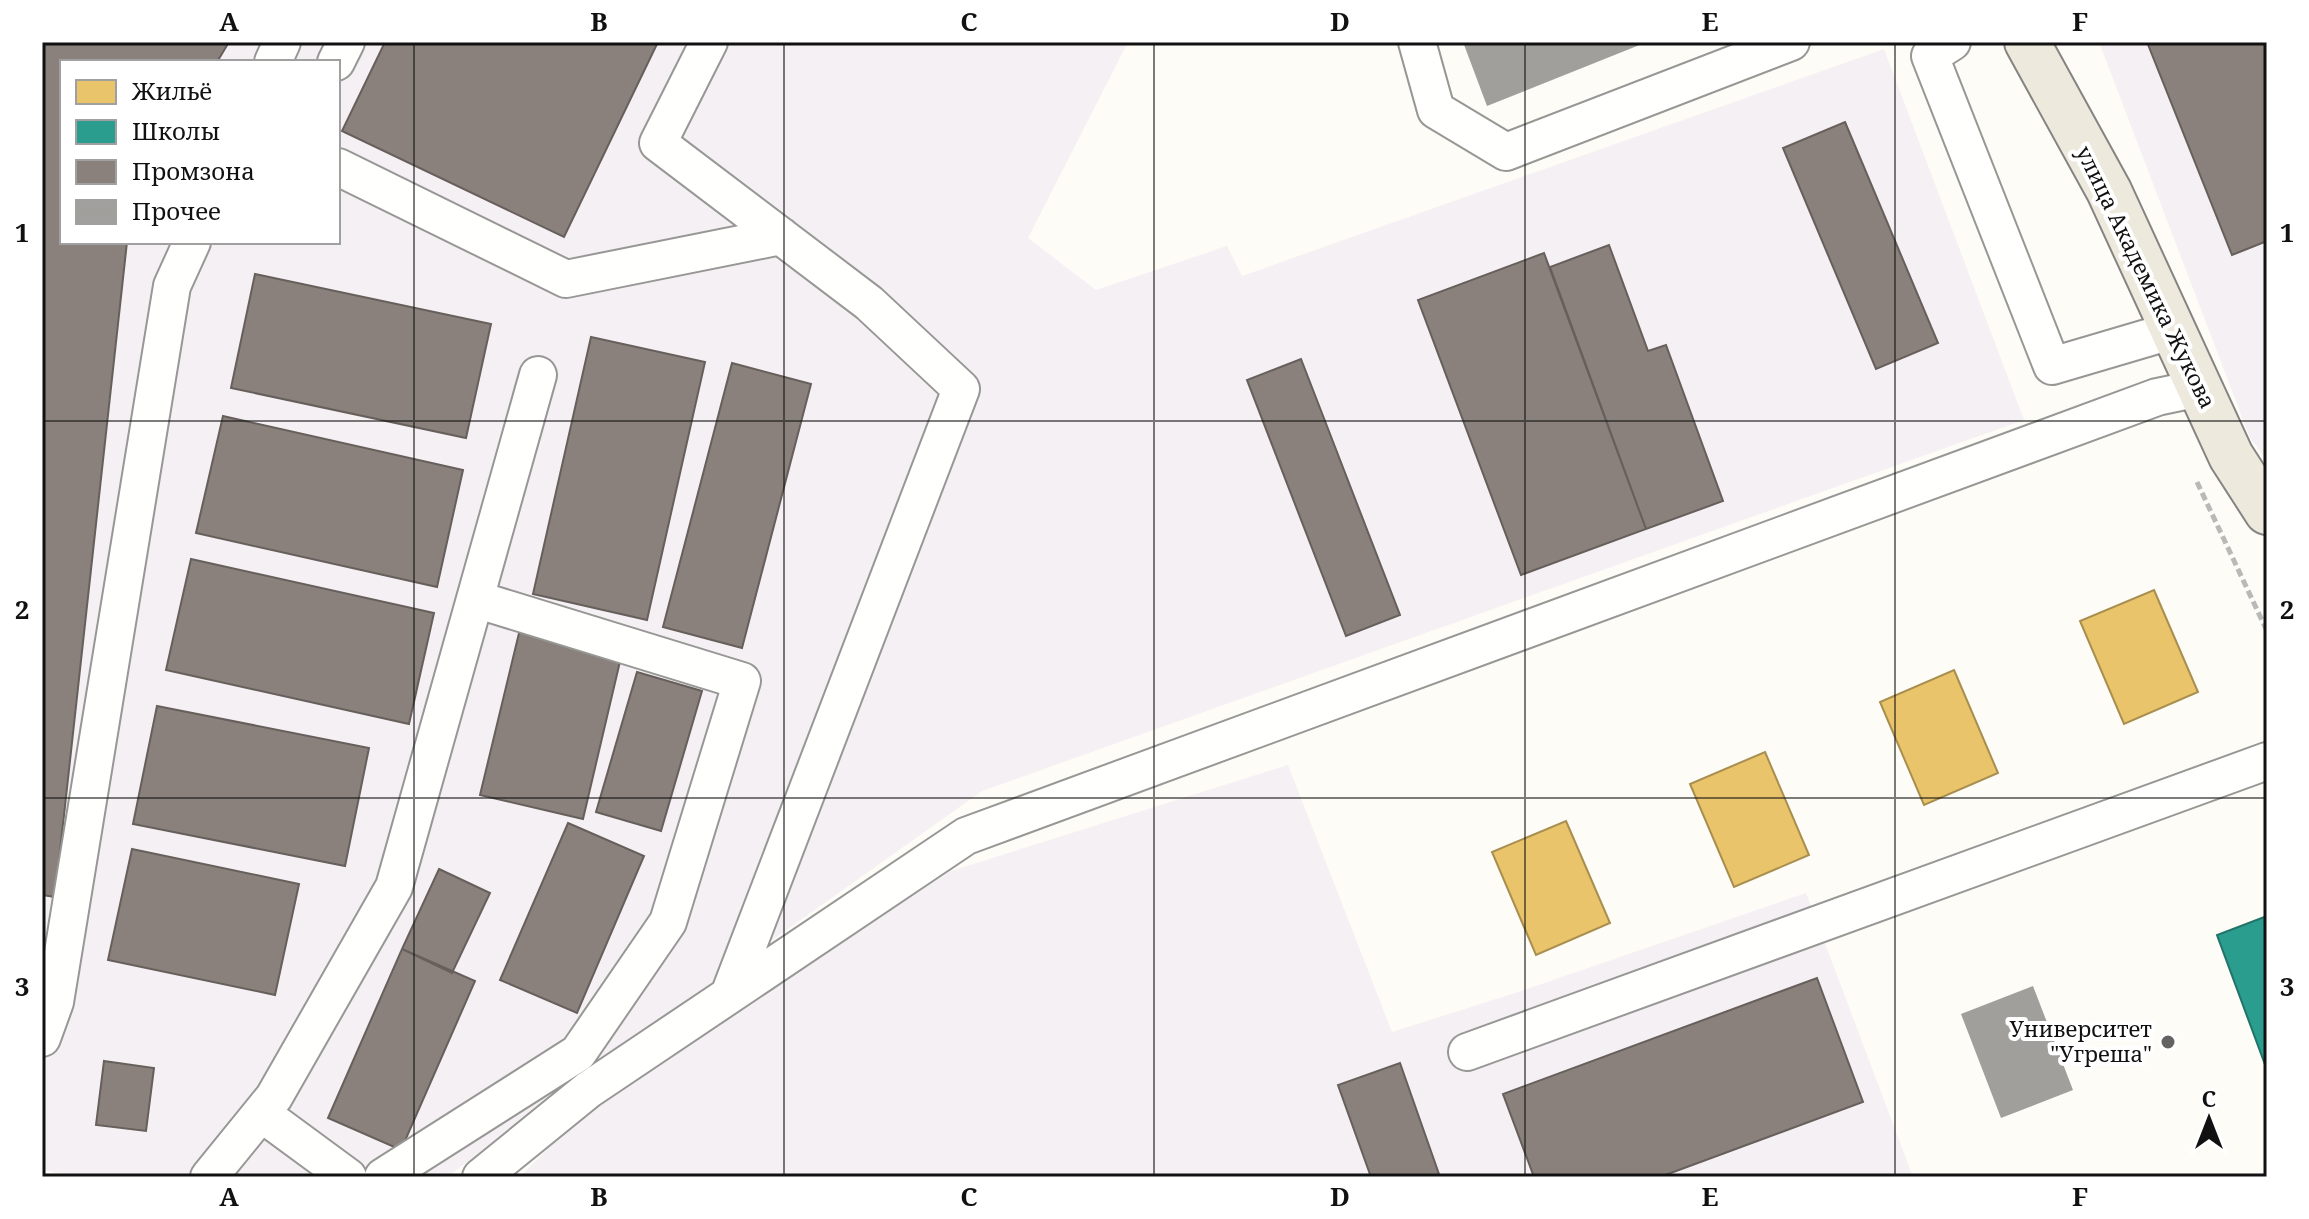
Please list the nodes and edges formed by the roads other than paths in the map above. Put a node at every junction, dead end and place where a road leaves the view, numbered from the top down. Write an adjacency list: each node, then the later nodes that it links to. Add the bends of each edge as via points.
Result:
1 (346, 42): 7 (lane)
2 (709, 42): 9 (lane, via 658,143)
3 (1417, 42): 4 (lane, via 1436,110 1506,152)
4 (1791, 42)
5 (1952, 42): 11 (lane, via 1930,56 2052,366)
6 (2027, 42): 11 (main road, улица Академика Жукова, via 2109,191)
7 (337, 60)
8 (340, 168): 9 (lane, via 566,279)
9 (781, 236): 17 (lane, via 869,303 961,389)
10 (191, 244): 18 (lane, via 172,286 55,1002)
11 (2174, 330): 13 (main road, улица Академика Жукова)
12 (538, 375): 15 (lane)
13 (2200, 388): 14 (main road, улица Академика Жукова, via 2231,456); 17 (lane, via 2142,403 966,836)
14 (2267, 512)
15 (475, 599): 20 (lane, via 394,887); 23 (lane, via 742,681 668,922 578,1053)
16 (2267, 761): 19 (lane)
17 (729, 995): 24 (lane, via 588,1090)
18 (42, 1038)
19 (1467, 1052)
20 (261, 1113): 21 (lane); 22 (lane)
21 (209, 1177)
22 (348, 1177)
23 (383, 1177)
24 (481, 1177)

